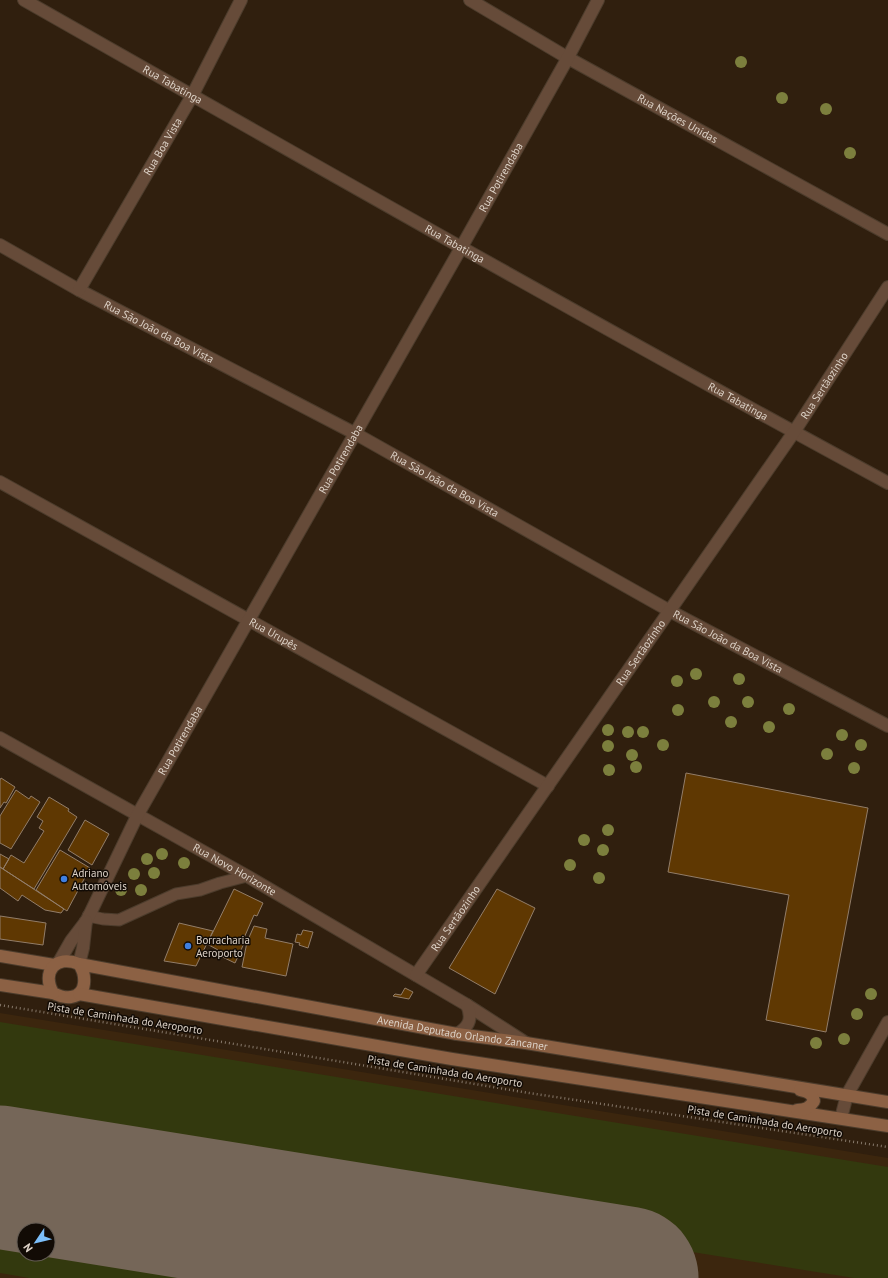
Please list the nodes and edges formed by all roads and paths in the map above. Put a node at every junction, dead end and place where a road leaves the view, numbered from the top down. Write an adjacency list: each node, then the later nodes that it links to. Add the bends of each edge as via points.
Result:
1 (24, 0): 6 (street, Rua Tabatinga)
2 (241, 0): 6 (street, Rua Boa Vista)
3 (470, 0): 5 (street, Rua Nações Unidas)
4 (598, 0): 5 (street, Rua Potirendaba)
5 (568, 58): 7 (street, Rua Nações Unidas); 9 (street, Rua Potirendaba)
6 (192, 96): 9 (street, Rua Tabatinga); 11 (street, Rua Boa Vista)
7 (888, 234)
8 (0, 245): 11 (street, Rua São João da Boa Vista)
9 (462, 248): 12 (street, Rua Tabatinga); 13 (street, Rua Potirendaba)
10 (888, 287): 12 (street, Rua Sertãozinho)
11 (79, 290): 13 (street, Rua São João da Boa Vista)
12 (794, 432): 15 (street, Rua Tabatinga); 16 (street, Rua Sertãozinho)
13 (356, 434): 16 (street, Rua São João da Boa Vista); 17 (street, Rua Potirendaba)
14 (0, 482): 17 (street, Rua Urupês)
15 (888, 483)
16 (670, 611): 18 (street, Rua São João da Boa Vista); 20 (street, Rua Sertãozinho)
17 (249, 619): 20 (street, Rua Urupês); 21 (street, Rua Potirendaba)
18 (888, 726)
19 (0, 738): 21 (street, Rua Novo Horizonte)
20 (548, 786): 27 (street, Rua Sertãozinho)
21 (138, 814): 22 (street, Rua Novo Horizonte); 23 (street, Rua Potirendaba)
22 (247, 876): 23 (lane, via 200,890 176,894 119,920); 27 (street, Rua Novo Horizonte)
23 (87, 918): 25 (street, Rua Potirendaba); 26 (street, Rua Potirendaba)
24 (0, 956): 25 (main road, Avenida Deputado Orlando Zancaner)
25 (56, 963): 26 (main road, Avenida Deputado Orlando Zancaner, via 72,961); 29 (main road, via 49,975)
26 (78, 964): 30 (main road, via 85,978); 34 (main road, Avenida Deputado Orlando Zancaner)
27 (416, 975): 32 (street, Rua Novo Horizonte)
28 (0, 985): 29 (main road)
29 (53, 993): 30 (main road, via 62,997)
30 (80, 994): 39 (main road, via 452,1059)
31 (0, 1005): 42 (path, Pista de Caminhada do Aeroporto, via 529,1093)
32 (468, 1005): 34 (street, via 468,1025); 35 (street, Rua Novo Horizonte)
33 (888, 1022): 37 (street)
34 (457, 1034): 35 (main road, Avenida Deputado Orlando Zancaner)
35 (526, 1042): 36 (main road, Avenida Deputado Orlando Zancaner)
36 (781, 1085): 37 (main road, Avenida Deputado Orlando Zancaner); 39 (main road, via 809,1092 814,1101 805,1110)
37 (847, 1095): 38 (main road, Avenida Deputado Orlando Zancaner); 40 (street)
38 (888, 1102)
39 (784, 1110): 40 (main road)
40 (841, 1118): 41 (main road)
41 (888, 1126)
42 (888, 1147)

